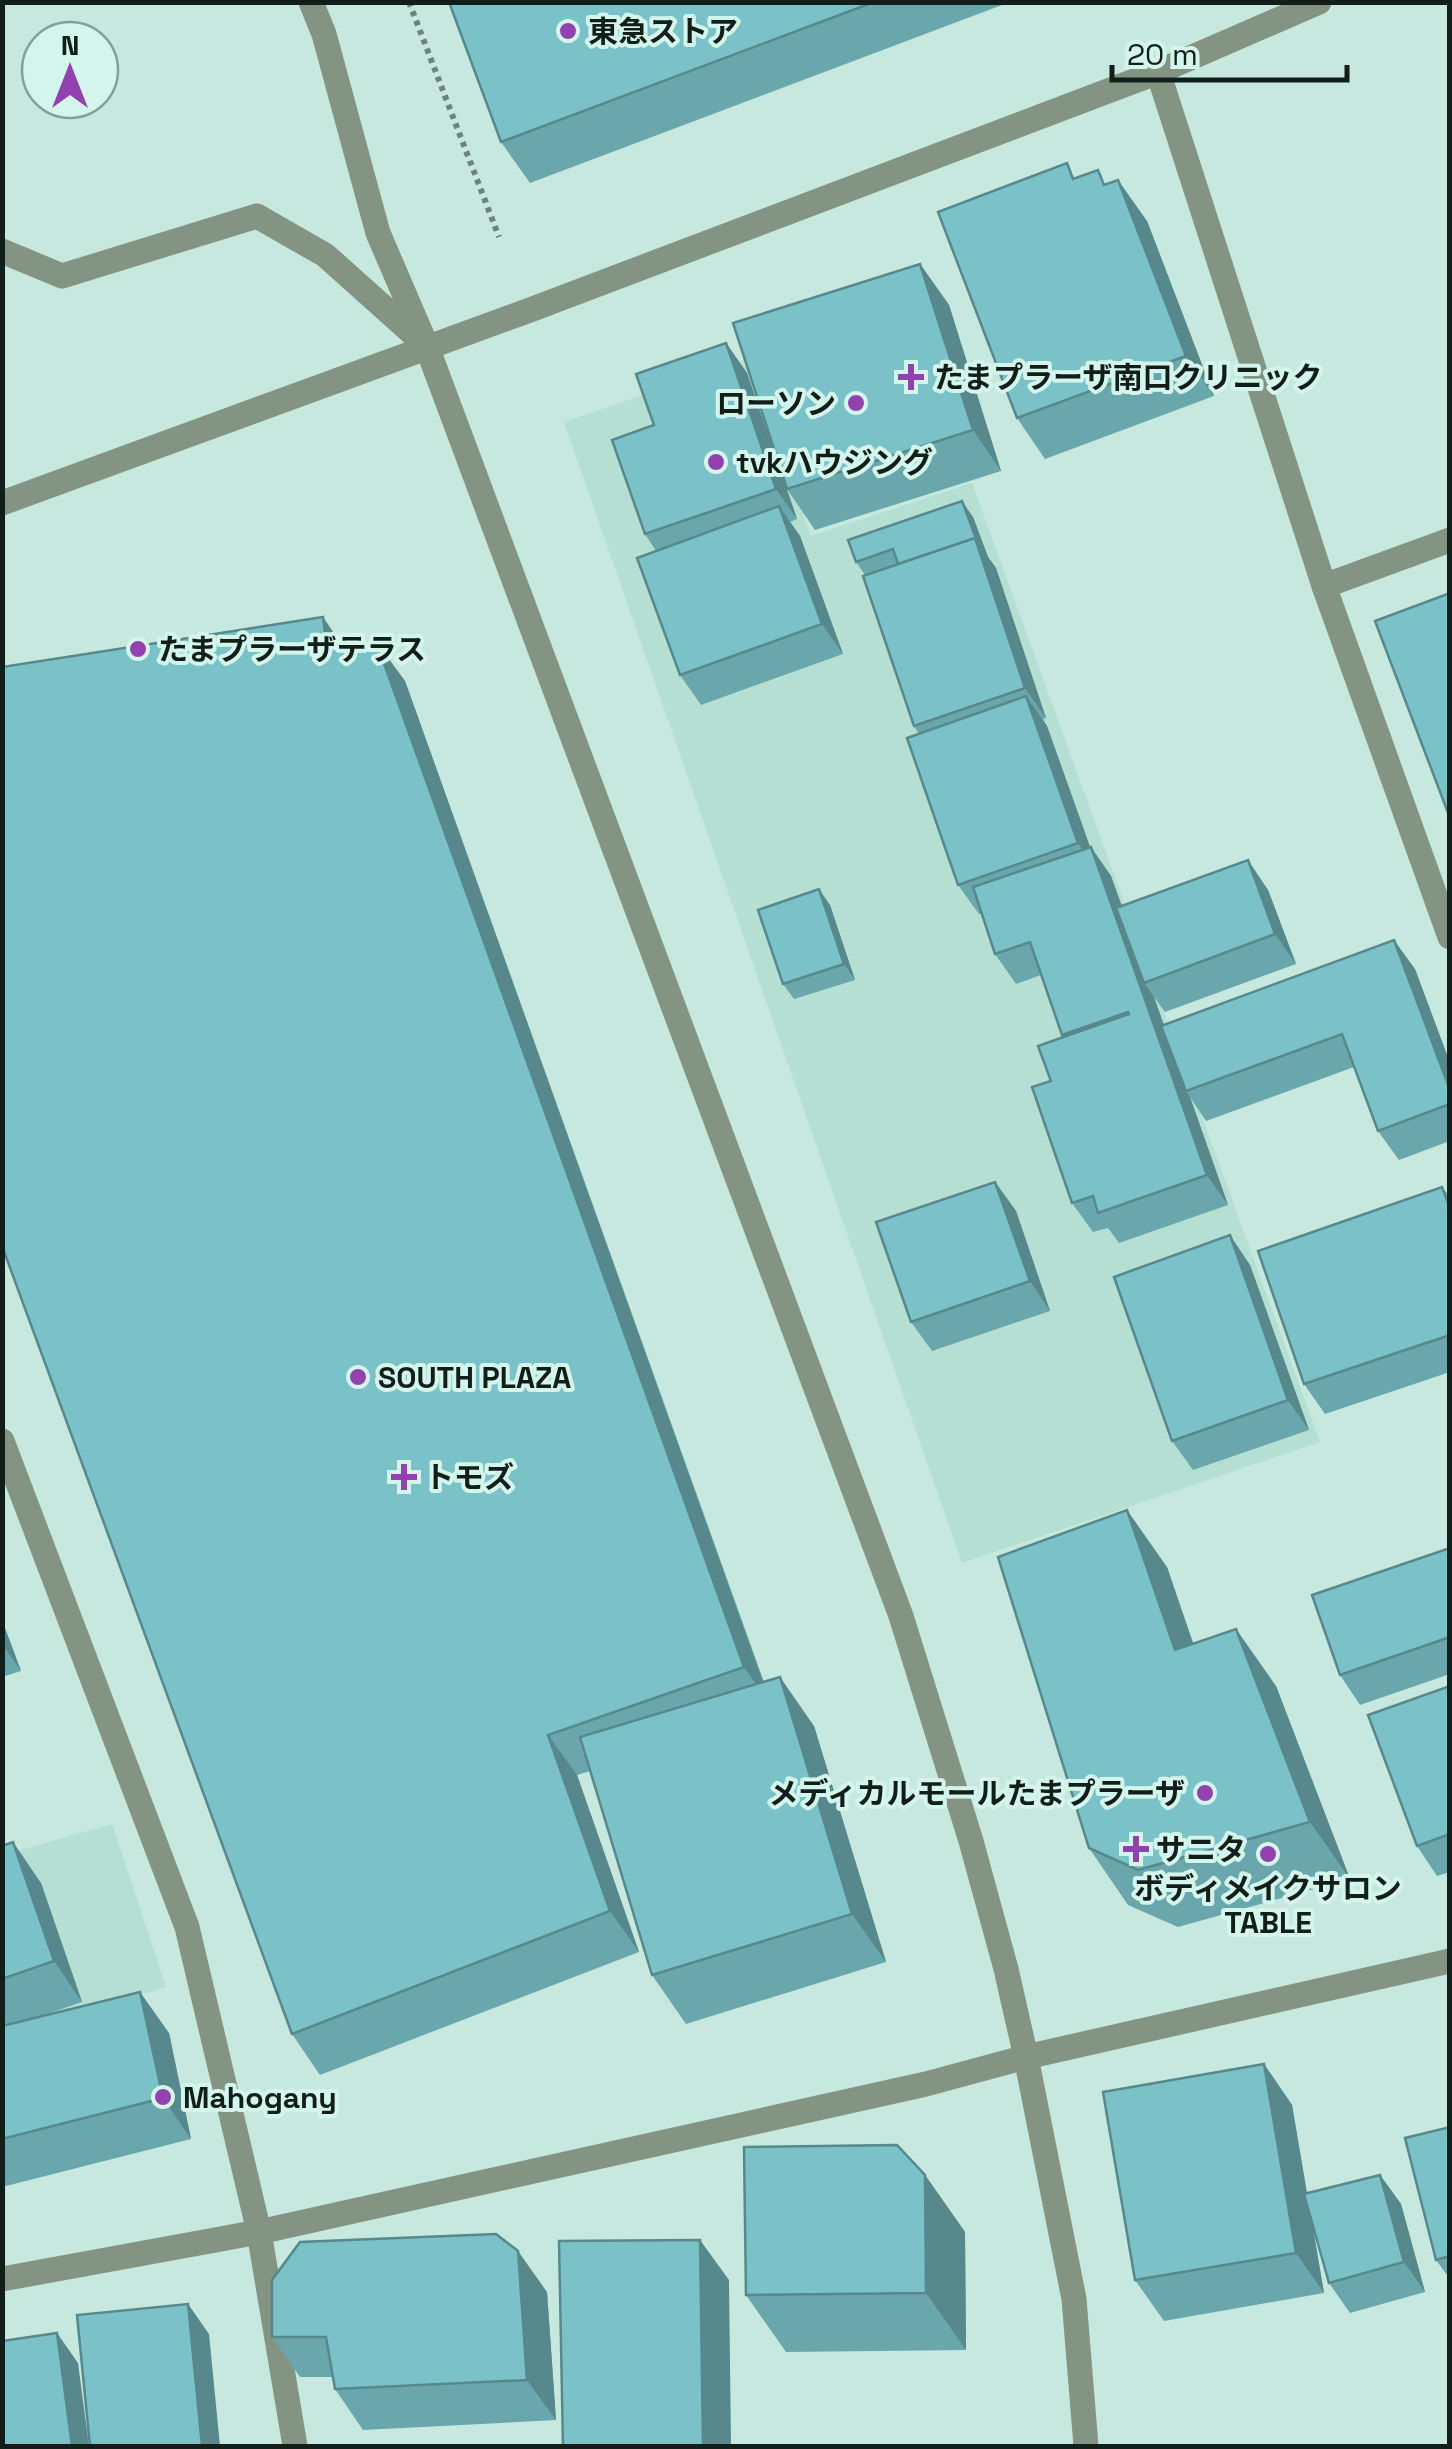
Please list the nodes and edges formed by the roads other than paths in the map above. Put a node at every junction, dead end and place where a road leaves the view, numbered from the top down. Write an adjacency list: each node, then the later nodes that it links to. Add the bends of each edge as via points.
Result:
1 (310, 2): 5 (street, via 378,233)
2 (1319, 2): 3 (street)
3 (1158, 72): 5 (street); 8 (street)
4 (2, 251): 5 (street, via 62,276 257,216 324,255)
5 (427, 346): 6 (street); 12 (street, via 901,1616 971,1841)
6 (2, 502)
7 (1450, 540): 8 (street)
8 (1324, 586): 9 (street)
9 (1450, 937)
10 (2, 1441): 13 (street, via 187,1927)
11 (1450, 1961): 12 (street)
12 (1026, 2056): 13 (street); 16 (street, via 1074,2299)
13 (260, 2232): 14 (street); 15 (street)
14 (2, 2279)
15 (295, 2446)
16 (1086, 2446)

